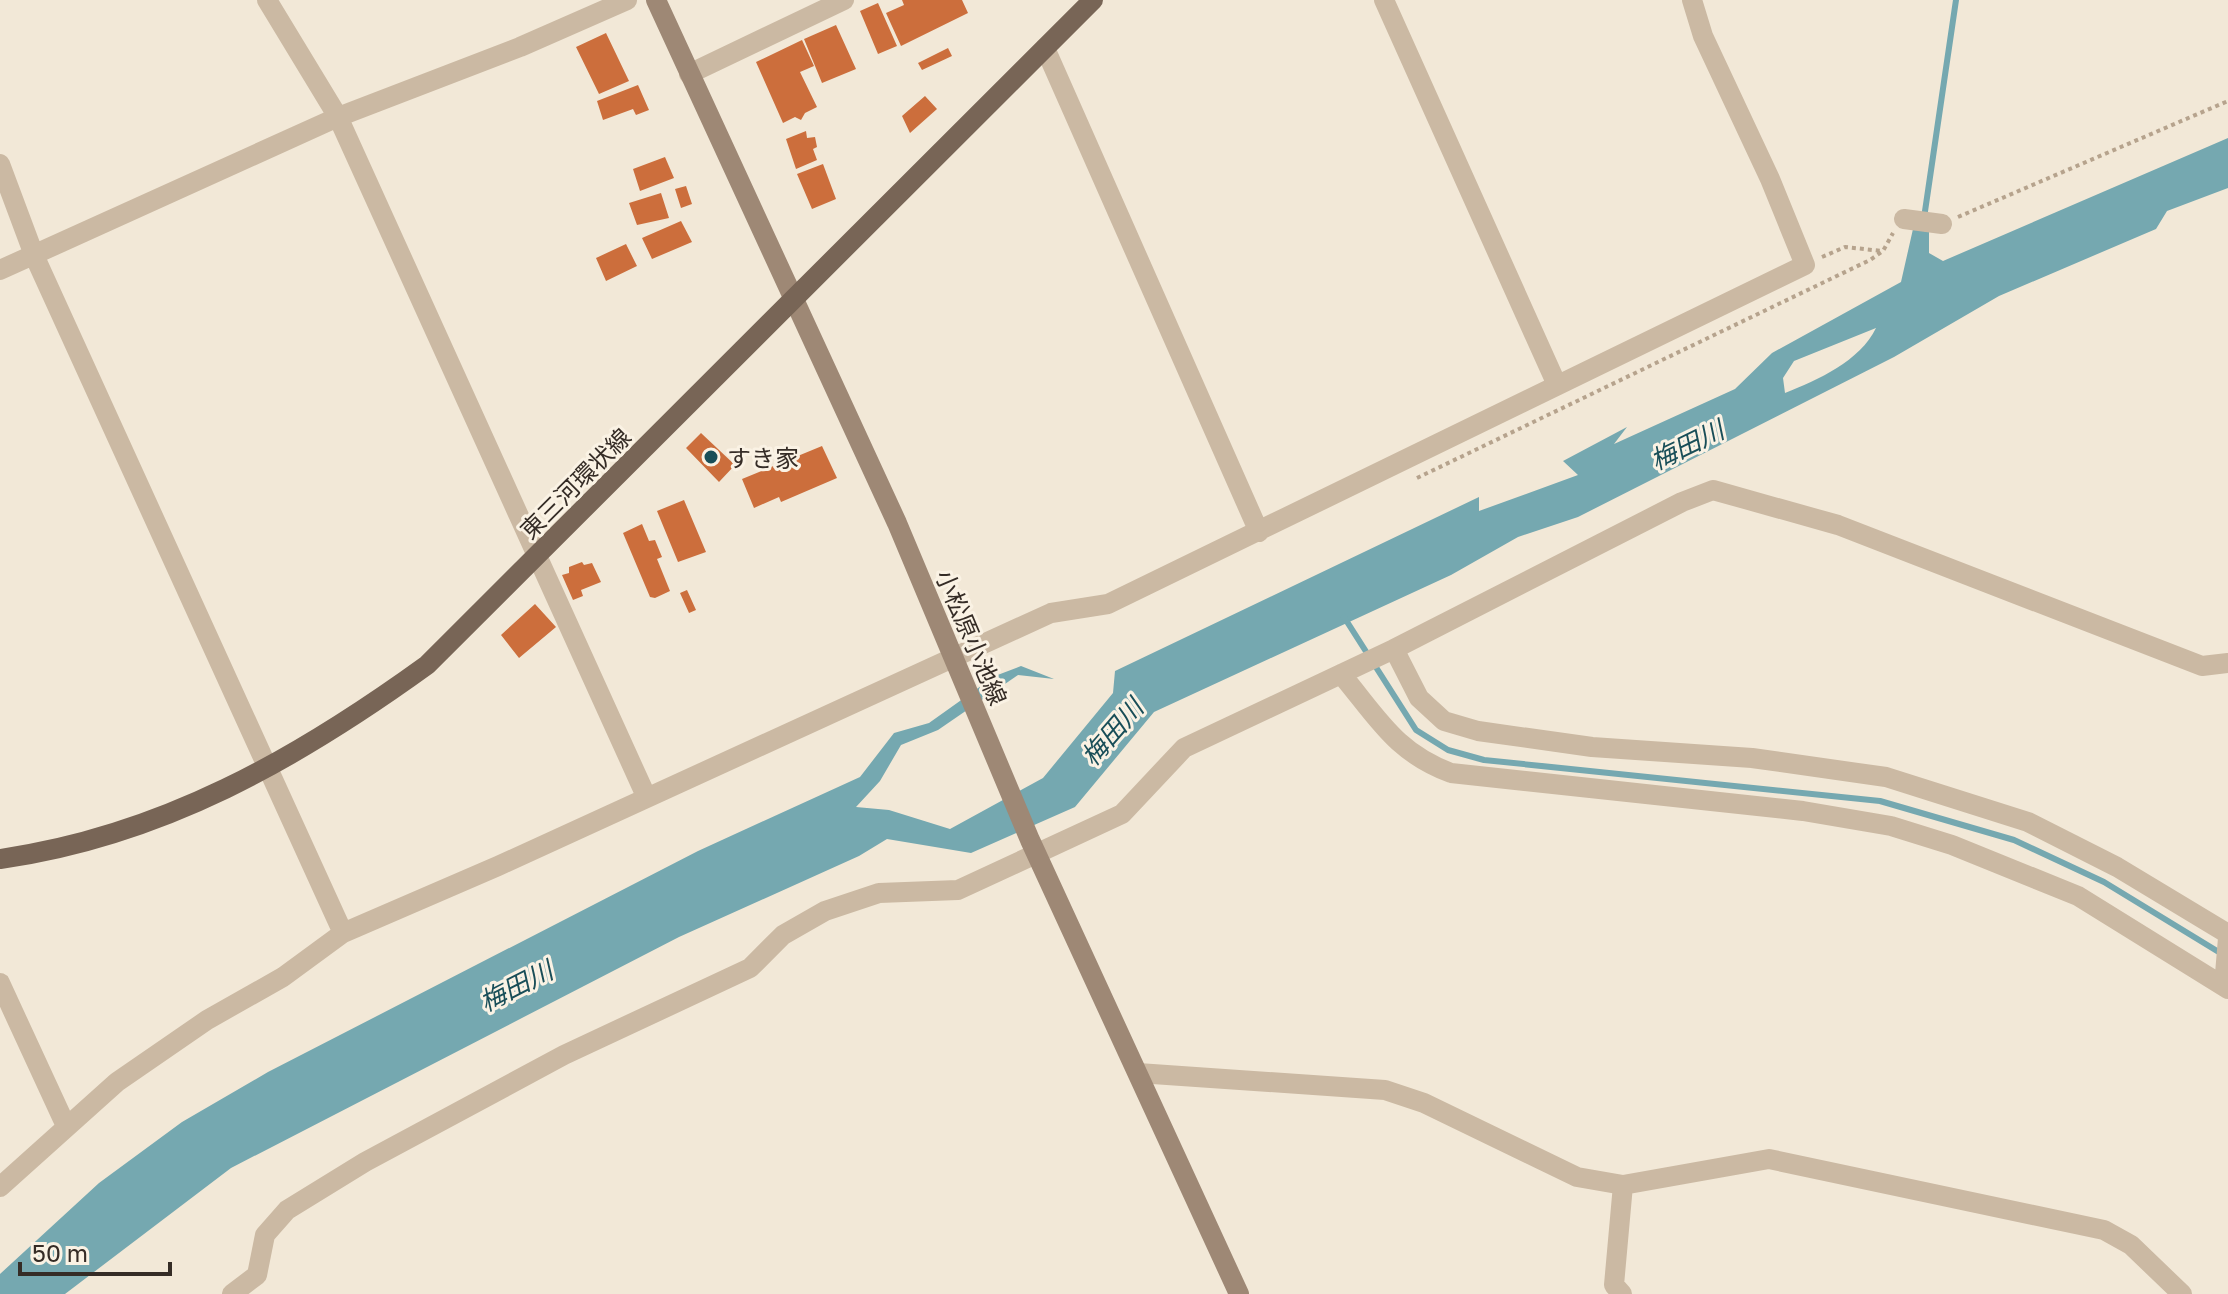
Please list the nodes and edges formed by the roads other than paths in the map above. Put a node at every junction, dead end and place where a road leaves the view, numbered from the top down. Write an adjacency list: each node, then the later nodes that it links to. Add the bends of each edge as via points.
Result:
1 (267, 0): 10 (street)
2 (627, 0): 10 (street)
3 (656, 0): 9 (main road, 小松原小池線)
4 (844, 0): 9 (street)
5 (1093, 0): 8 (main road, 東三河環状線)
6 (1384, 0): 17 (street)
7 (1692, 0): 17 (street, via 1703,36 1805,265)
8 (1045, 48): 16 (main road, 東三河環状線); 18 (street)
9 (689, 74): 16 (main road, 小松原小池線)
10 (338, 117): 14 (street); 19 (street)
11 (0, 164): 14 (street)
12 (1904, 219): 13 (street)
13 (1942, 224)
14 (34, 255): 15 (street); 24 (street)
15 (0, 270)
16 (793, 299): 19 (main road, 東三河環状線); 22 (main road, 小松原小池線)
17 (1557, 385): 18 (street)
18 (1259, 532): 22 (street, via 1108,604 1051,613)
19 (538, 558): 24 (main road, 東三河環状線, via 427,665 341,727); 25 (street)
20 (1379, 656): 21 (street, via 1713,490 1838,525 2202,666); 23 (street); 29 (street, via 1444,721 1478,731 1886,777 2028,822 2117,867)
21 (2228, 663)
22 (957, 667): 25 (street); 26 (main road, 小松原小池線)
23 (1341, 674): 26 (street, via 1184,748 1122,814); 31 (street, via 1402,748 1451,773 1803,811 1891,826 2078,896)
24 (268, 769): 27 (main road, 東三河環状線, via 119,831); 28 (street)
25 (646, 796): 28 (street)
26 (1034, 847): 32 (main road, 小松原小池線); 36 (street, via 958,890 879,893 825,911 783,935 750,968 564,1055 365,1162 287,1210 265,1235 257,1275)
27 (0, 859)
28 (343, 933): 33 (street, via 117,1082)
29 (2228, 936): 31 (street)
30 (0, 983): 33 (street)
31 (2226, 987)
32 (1138, 1073): 34 (street, via 1385,1090 1424,1103 1577,1177); 37 (main road, 小松原小池線)
33 (66, 1126): 35 (street)
34 (1623, 1185): 38 (street, via 1614,1285); 39 (street, via 1769,1159 2104,1230 2131,1245)
35 (0, 1187)
36 (232, 1294)
37 (1239, 1294)
38 (1622, 1294)
39 (2182, 1294)

